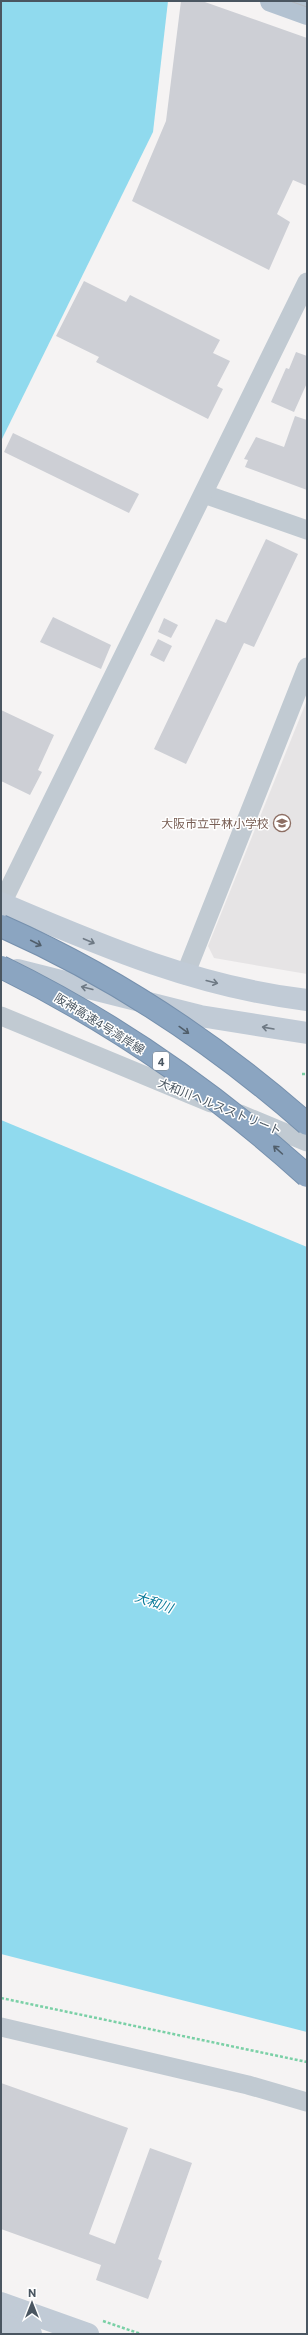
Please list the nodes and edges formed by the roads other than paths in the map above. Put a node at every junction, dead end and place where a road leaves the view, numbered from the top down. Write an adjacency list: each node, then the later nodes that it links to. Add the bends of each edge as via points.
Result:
1 (271, 1): 2 (main road)
2 (307, 14)
3 (307, 282): 4 (street)
4 (204, 494): 5 (street); 7 (street)
5 (307, 530)
6 (307, 667): 10 (street)
7 (1, 904): 10 (street, one-way to 10, via 116,952)
8 (1, 926): 14 (highway, one-way to 14, bridge, via 130,993 226,1059)
9 (1, 967): 13 (street, one-way to 9, via 200,1016); 16 (highway, 阪神高速4号湾岸線 / 4, one-way to 9, bridge, via 254,1129 150,1054 93,1017)
10 (185, 975): 11 (street, one-way to 11, via 236,988)
11 (307, 1000)
12 (1, 1016): 15 (street, 大和川ヘルスストリート)
13 (307, 1033)
14 (307, 1124)
15 (307, 1142)
16 (307, 1176)
17 (1, 2027): 18 (street, via 248,2085)
18 (307, 2102)
19 (1, 2303): 22 (street)
20 (1, 2324): 21 (street)
21 (31, 2334)
22 (88, 2334)

